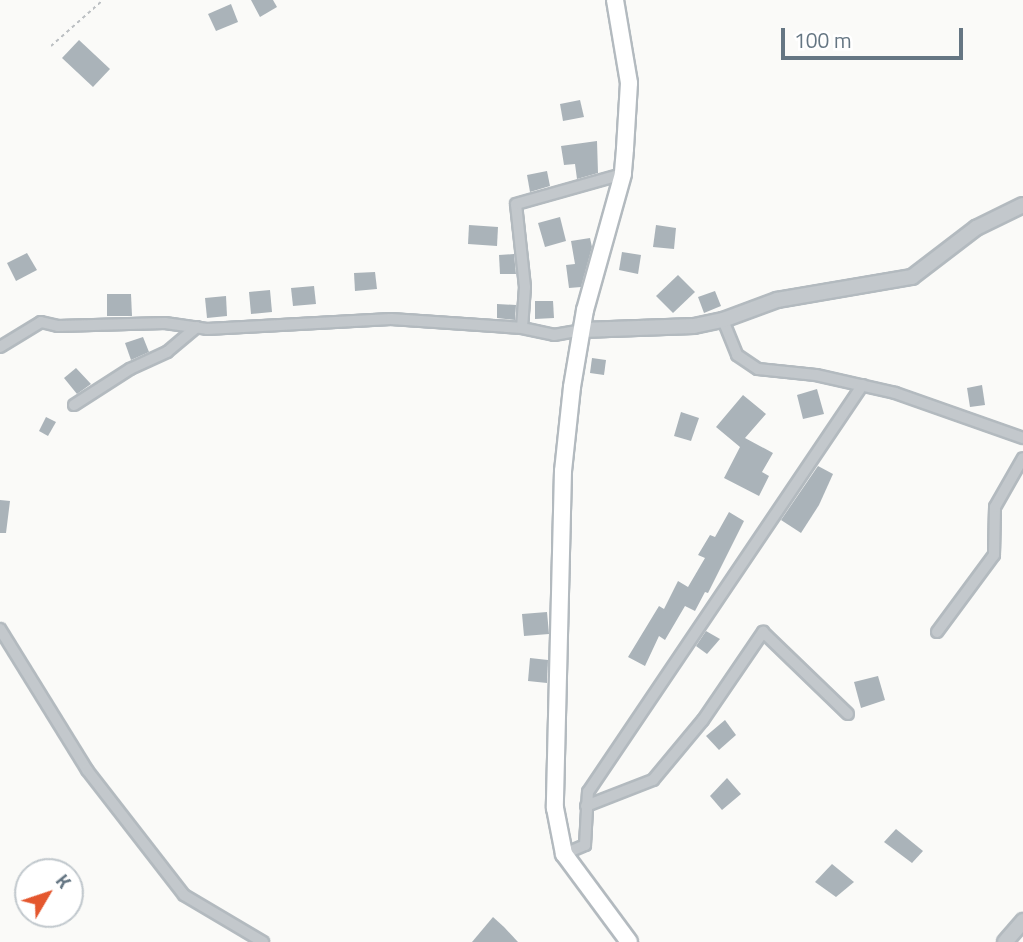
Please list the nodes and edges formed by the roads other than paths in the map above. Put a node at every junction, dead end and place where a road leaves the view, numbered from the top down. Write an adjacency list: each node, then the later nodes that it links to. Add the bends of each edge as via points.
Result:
1 (615, 0): 2 (main road, via 629,83)
2 (623, 174): 6 (street, via 516,204 525,287); 7 (main road)
3 (1023, 205): 4 (street, via 976,228 912,277 777,300)
4 (723, 320): 7 (street, via 694,326); 9 (street, via 737,355 758,369)
5 (197, 327): 6 (street, via 391,319); 8 (street, via 41,322); 10 (street, via 167,352 130,369)
6 (522, 328): 7 (street, via 554,335)
7 (582, 330): 17 (main road, via 563,471 555,808)
8 (0, 348)
9 (863, 386): 11 (street); 16 (street, via 604,769)
10 (74, 405)
11 (1023, 438)
12 (1023, 458): 14 (street, via 995,507 994,555)
13 (0, 629): 19 (street, via 88,770 184,895)
14 (937, 632)
15 (848, 714): 16 (street, via 763,632 703,720 653,780)
16 (586, 806): 17 (street, via 585,845)
17 (564, 854): 20 (main road)
18 (1023, 921): 21 (street)
19 (263, 942)
20 (629, 942)
21 (1005, 942)

